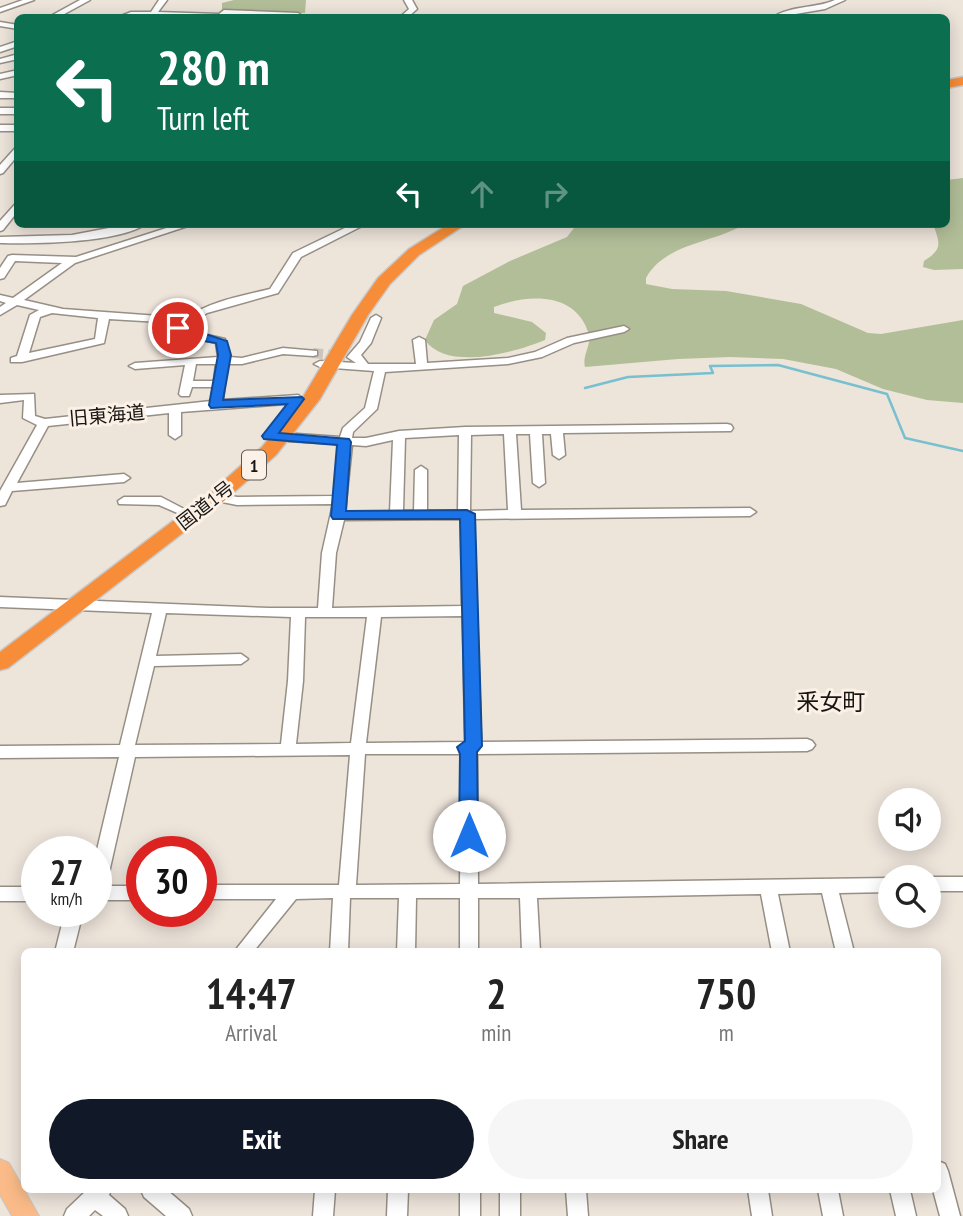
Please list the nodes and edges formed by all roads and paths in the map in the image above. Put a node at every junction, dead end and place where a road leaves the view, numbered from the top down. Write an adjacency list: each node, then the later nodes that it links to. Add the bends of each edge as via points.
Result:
1 (30, 0): 5 (street)
2 (86, 0): 6 (street)
3 (408, 0): 9 (street, via 413,9)
4 (841, 0): 10 (street)
5 (0, 10)
6 (58, 14)
7 (222, 14): 8 (street)
8 (273, 14)
9 (407, 14)
10 (781, 14)
11 (0, 77): 12 (street)
12 (10, 91)
13 (14, 148): 14 (street)
14 (2, 166)
15 (14, 209): 16 (street)
16 (0, 228)
17 (124, 228): 22 (street, via 78,239)
18 (163, 228): 23 (street)
19 (353, 228): 31 (street, via 297,255 274,291 218,306)
20 (439, 228): 34 (highway, 国道1号 / 1, via 404,250 375,277 359,298)
21 (452, 228): 34 (highway, 国道1号 / 1, via 394,270)
22 (0, 240)
23 (71, 261): 24 (street, via 12,258); 26 (street)
24 (0, 276)
25 (0, 298): 26 (street)
26 (17, 300): 27 (street); 28 (street)
27 (54, 310): 29 (street); 29 (street, via 35,315 18,359 100,341)
28 (0, 312)
29 (104, 316): 31 (street)
30 (376, 318): 34 (street, via 365,343)
31 (188, 321): 35 (street, via 180,331 219,339)
32 (624, 329): 38 (street, via 571,340 524,358)
33 (419, 340): 38 (street)
34 (332, 359): 35 (street, via 269,352 242,361); 39 (street); 39 (street, via 357,357); 43 (highway, 国道1号 / 1); 54 (highway, 国道1号 / 1, via 311,399)
35 (223, 361): 36 (street); 41 (street)
36 (191, 362): 37 (street); 41 (street, via 186,389)
37 (135, 366)
38 (422, 366): 40 (street)
39 (365, 368): 40 (street)
40 (380, 369): 55 (street, via 371,409 349,427)
41 (219, 384): 44 (street)
42 (0, 399): 46 (street, via 30,396 29,418)
43 (298, 399): 44 (street, 旧東海道); 54 (highway, 国道1号 / 1)
44 (216, 405): 45 (street, 旧東海道)
45 (175, 409): 46 (street, 旧東海道); 52 (street)
46 (44, 423): 60 (street, 旧東海道)
47 (727, 428): 50 (street)
48 (510, 430): 49 (street); 51 (street); 70 (street)
49 (536, 430): 50 (street); 59 (street)
50 (557, 430): 56 (street)
51 (465, 431): 53 (street); 69 (street)
52 (175, 435)
53 (399, 435): 55 (street); 68 (street)
54 (276, 436): 55 (street); 61 (highway, 国道1号 / 1); 65 (highway, 国道1号 / 1)
55 (344, 442): 62 (street)
56 (559, 455)
57 (421, 470): 67 (street)
58 (124, 478): 60 (street)
59 (539, 483)
60 (8, 488): 64 (street, 旧東海道)
61 (218, 497): 62 (street, via 237,501); 73 (highway, 国道1号 / 1)
62 (340, 500): 71 (street)
63 (124, 501): 65 (street, via 161,501)
64 (0, 502)
65 (182, 511): 73 (highway, 国道1号 / 1)
66 (750, 512): 70 (street)
67 (420, 513): 68 (street); 69 (street)
68 (396, 514): 71 (street)
69 (466, 514): 70 (street); 75 (street)
70 (515, 514)
71 (338, 516): 77 (street, via 329,553)
72 (0, 602): 73 (street)
73 (68, 606): 74 (street); 79 (highway, 国道1号 / 1); 82 (highway, 国道1号 / 1)
74 (160, 609): 76 (street); 81 (street)
75 (471, 611): 78 (street); 84 (street)
76 (298, 613): 77 (street); 86 (street, via 297,692)
77 (324, 613): 78 (street)
78 (374, 613): 85 (street)
79 (0, 650)
80 (241, 659): 81 (street)
81 (147, 661): 87 (street)
82 (0, 663)
83 (807, 745): 84 (street)
84 (470, 746): 85 (street); 98 (street)
85 (358, 748): 86 (street); 97 (street)
86 (288, 749): 87 (street)
87 (127, 751): 88 (street); 89 (street)
88 (0, 752)
89 (108, 836)
90 (941, 884): 91 (street)
91 (963, 884)
92 (878, 885): 94 (street)
93 (768, 886): 94 (street); 99 (street); 110 (street)
94 (829, 886): 111 (street)
95 (408, 890): 97 (street); 98 (street); 107 (street)
96 (291, 891): 97 (street); 100 (street); 105 (street)
97 (345, 891): 106 (street)
98 (469, 891): 99 (street); 108 (street)
99 (528, 891): 109 (street)
100 (217, 892)
101 (21, 893): 102 (street)
102 (0, 894)
103 (70, 927): 104 (street)
104 (65, 948)
105 (246, 948)
106 (339, 948)
107 (406, 948)
108 (469, 948)
109 (531, 948)
110 (780, 948)
111 (844, 948)
112 (0, 1171): 124 (main road)
113 (941, 1182): 136 (street)
114 (98, 1193): 125 (street); 126 (street)
115 (155, 1193): 127 (street)
116 (324, 1193): 128 (street)
117 (398, 1193): 129 (street)
118 (470, 1193): 130 (street)
119 (510, 1193): 131 (street)
120 (576, 1193): 132 (street)
121 (758, 1193): 133 (street)
122 (829, 1193): 134 (street)
123 (902, 1193): 135 (street)
124 (26, 1216)
125 (74, 1216)
126 (118, 1216)
127 (182, 1216)
128 (323, 1216)
129 (397, 1216)
130 (470, 1216)
131 (510, 1216)
132 (578, 1216)
133 (762, 1216)
134 (833, 1216)
135 (906, 1216)
136 (950, 1216)

